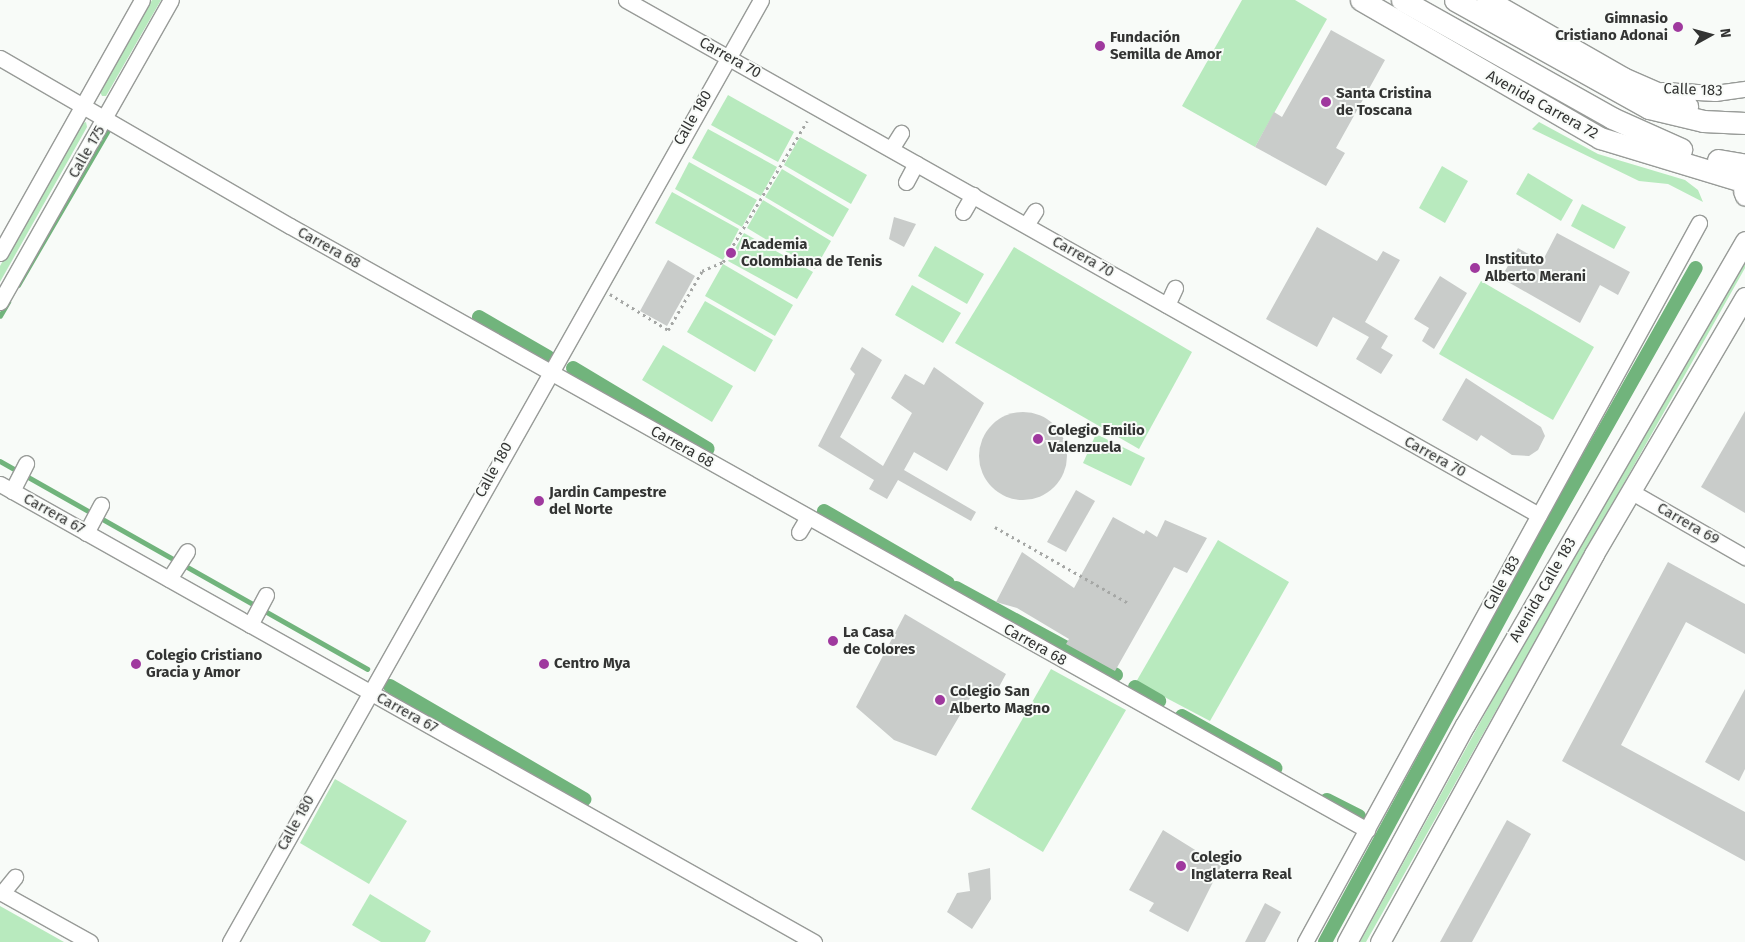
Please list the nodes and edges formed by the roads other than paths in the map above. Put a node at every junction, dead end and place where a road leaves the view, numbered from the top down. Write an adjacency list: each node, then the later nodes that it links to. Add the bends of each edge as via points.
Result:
1 (142, 0): 13 (street, Calle 175)
2 (171, 0): 14 (street, Calle 175)
3 (626, 0): 9 (street, Carrera 70)
4 (761, 0): 9 (street, Calle 180)
5 (1361, 0): 20 (highway, Avenida Carrera 72, via 1600,138)
6 (1402, 0): 20 (highway, Avenida Carrera 72, via 1654,140 1718,160)
7 (1455, 0): 15 (highway, via 1649,108 1704,121)
8 (1487, 0): 11 (highway)
9 (728, 56): 17 (street, Carrera 70); 32 (street, Calle 180)
10 (0, 58): 13 (street, Carrera 68)
11 (1642, 87): 12 (street, Calle 183, via 1697,93); 15 (highway, via 1699,110)
12 (1745, 89)
13 (82, 104): 14 (street, Carrera 68); 27 (street, Calle 175)
14 (106, 119): 31 (street, Calle 175); 32 (street, Carrera 68)
15 (1745, 122)
16 (901, 133): 17 (street)
17 (891, 149): 18 (street, Carrera 70)
18 (916, 163): 19 (street); 21 (street, Carrera 70)
19 (906, 182)
20 (1742, 183)
21 (973, 195): 23 (street); 25 (street, Carrera 70)
22 (1034, 211): 25 (street)
23 (963, 212)
24 (1699, 223): 37 (street, Calle 183)
25 (1026, 225): 30 (street, Carrera 70)
26 (1745, 240): 54 (main road, Avenida Calle 183, via 1465,725)
27 (0, 253)
28 (1175, 288): 30 (street)
29 (1745, 297): 35 (main road, Avenida Calle 183)
30 (1167, 305): 37 (street, Carrera 70)
31 (4, 306)
32 (549, 372): 38 (street, Carrera 68, via 626,423); 46 (street, Calle 180, via 421,585)
33 (26, 463): 34 (street)
34 (6, 487): 40 (street, Carrera 67)
35 (1630, 491): 42 (street, Carrera 69); 55 (main road, Avenida Calle 183)
36 (101, 505): 40 (street)
37 (1539, 515): 47 (street, Calle 183)
38 (808, 517): 39 (street); 47 (street, Carrera 68)
39 (799, 532)
40 (86, 533): 43 (street, Carrera 67)
41 (187, 552): 43 (street)
42 (1745, 557)
43 (169, 579): 45 (street, Carrera 67)
44 (266, 595): 45 (street)
45 (251, 622): 46 (street, Carrera 67)
46 (369, 692): 51 (street, Calle 180); 52 (street, Carrera 67)
47 (1366, 830): 53 (street, Calle 183)
48 (15, 877): 49 (street)
49 (1, 892): 50 (street)
50 (90, 942)
51 (230, 942)
52 (814, 942)
53 (1305, 942)
54 (1347, 942)
55 (1380, 942)

